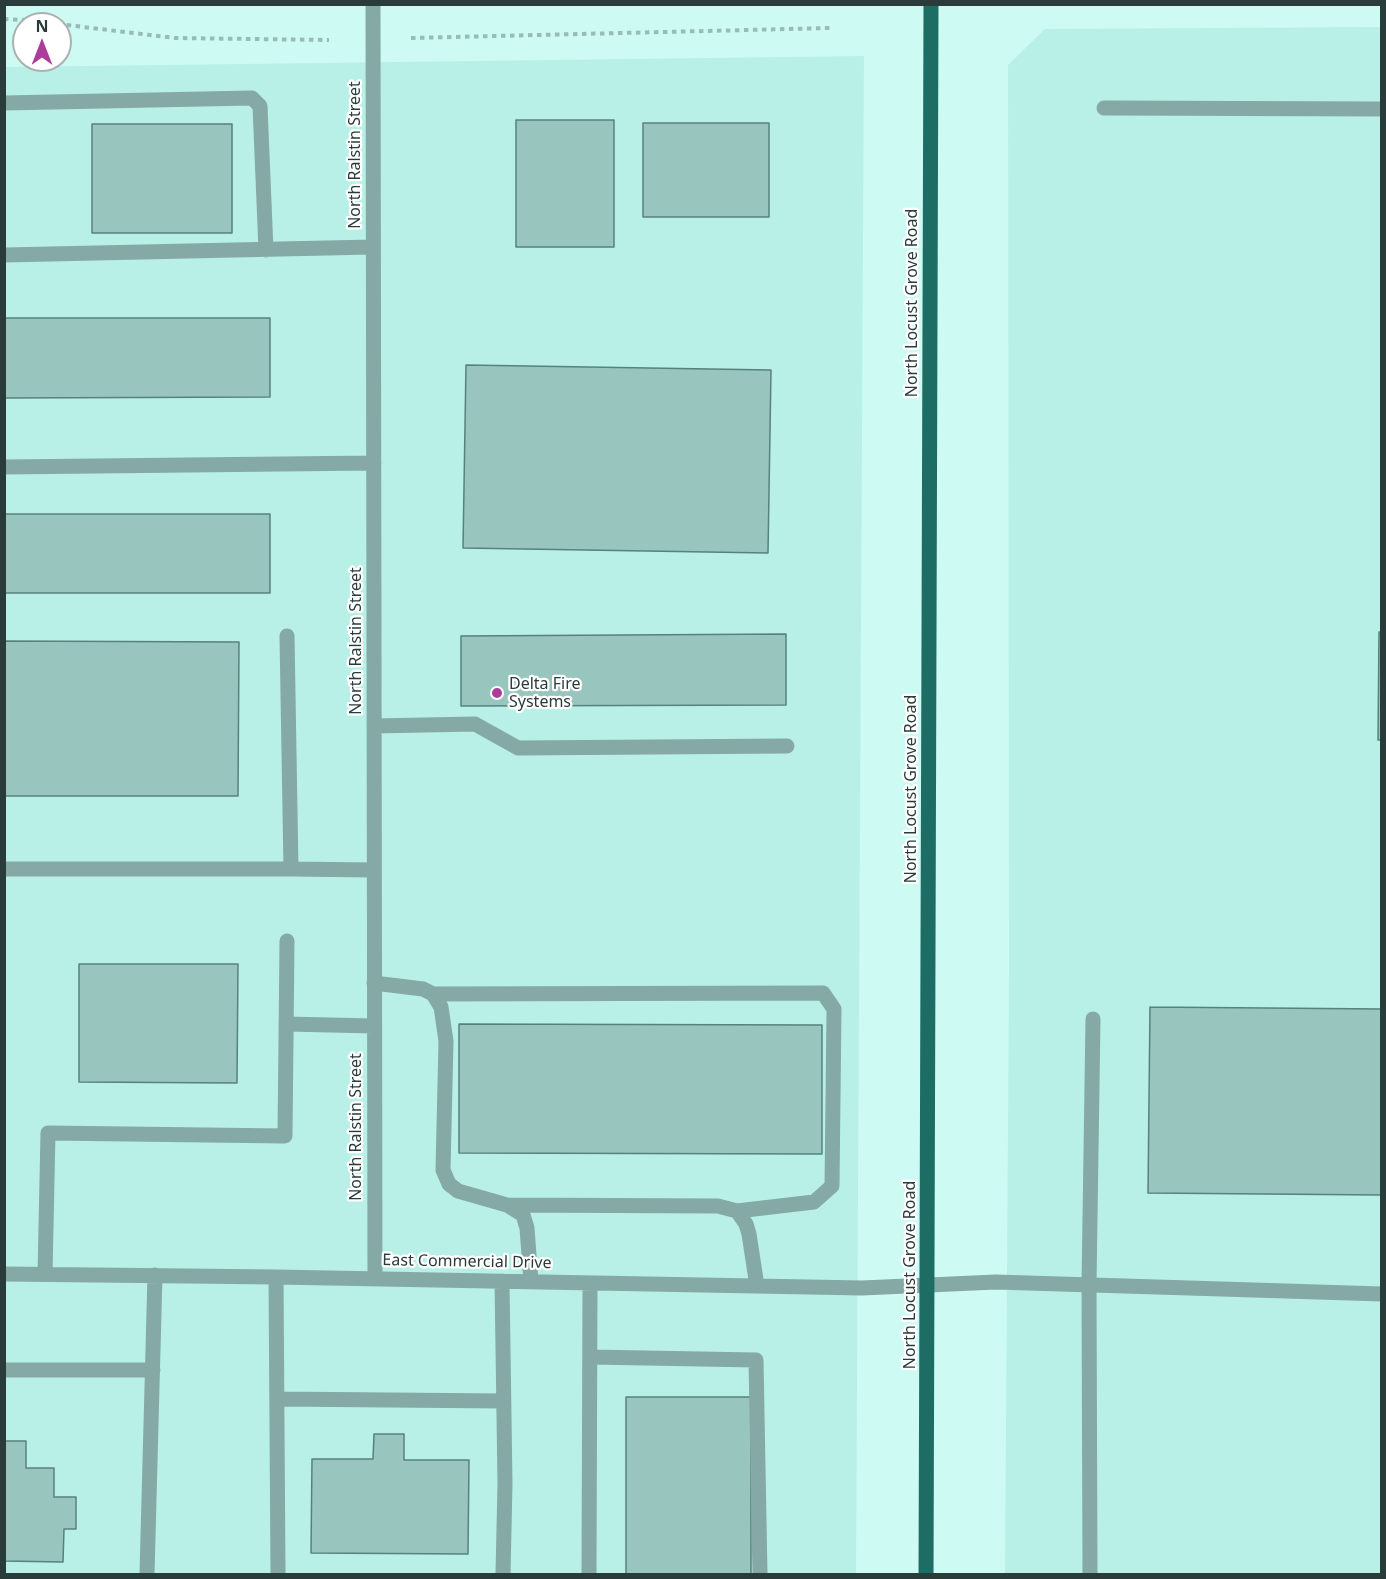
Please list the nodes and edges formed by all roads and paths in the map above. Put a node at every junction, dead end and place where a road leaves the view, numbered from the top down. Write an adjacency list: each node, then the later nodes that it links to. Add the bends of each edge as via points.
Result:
1 (373, 4): 10 (street, North Ralstin Street)
2 (931, 4): 39 (main road, North Locust Grove Road)
3 (4, 19): 6 (path, via 175,38)
4 (830, 28): 5 (path)
5 (411, 38)
6 (329, 40)
7 (4, 102): 11 (street, via 252,98 260,106)
8 (1104, 108): 9 (street)
9 (1382, 108)
10 (373, 247): 11 (street); 13 (street, North Ralstin Street)
11 (266, 250): 12 (street)
12 (4, 255)
13 (374, 463): 14 (street); 16 (street, North Ralstin Street)
14 (4, 467)
15 (287, 636): 19 (street)
16 (374, 726): 17 (street, via 475,724 518,748); 20 (street, North Ralstin Street)
17 (787, 746)
18 (4, 868): 19 (street)
19 (291, 869): 20 (street)
20 (374, 870): 22 (street, North Ralstin Street)
21 (287, 941): 25 (street)
22 (374, 983): 23 (street); 26 (street, North Ralstin Street)
23 (434, 994): 27 (street, via 441,1007 446,1041 443,1170 449,1184 458,1191); 28 (street, via 823,993 834,1009 832,1186 814,1202)
24 (1093, 1019): 37 (street)
25 (286, 1024): 26 (street); 30 (street, via 285,1136 48,1133)
26 (374, 1026): 33 (street, North Ralstin Street)
27 (507, 1205): 28 (street, via 718,1206); 35 (street, via 523,1215)
28 (737, 1211): 38 (street, via 750,1234)
29 (4, 1274): 30 (street, East Commercial Drive)
30 (45, 1274): 31 (street, East Commercial Drive)
31 (155, 1275): 32 (street, East Commercial Drive); 43 (street)
32 (276, 1276): 33 (street, East Commercial Drive); 44 (street)
33 (375, 1278): 34 (street, East Commercial Drive)
34 (502, 1281): 35 (street, East Commercial Drive); 45 (street)
35 (531, 1282): 36 (street, East Commercial Drive)
36 (590, 1283): 38 (street, East Commercial Drive); 41 (street)
37 (1089, 1285): 39 (street, East Commercial Drive, via 996,1282); 40 (street, East Commercial Drive); 52 (street)
38 (757, 1286): 39 (street, East Commercial Drive)
39 (928, 1286): 51 (main road, North Locust Grove Road)
40 (1382, 1294)
41 (590, 1357): 49 (street); 50 (street, via 756,1359)
42 (4, 1370): 43 (street)
43 (153, 1370): 46 (street)
44 (277, 1399): 45 (street); 47 (street)
45 (503, 1401): 48 (street)
46 (147, 1575)
47 (278, 1575)
48 (503, 1575)
49 (589, 1575)
50 (760, 1575)
51 (926, 1575)
52 (1090, 1575)

